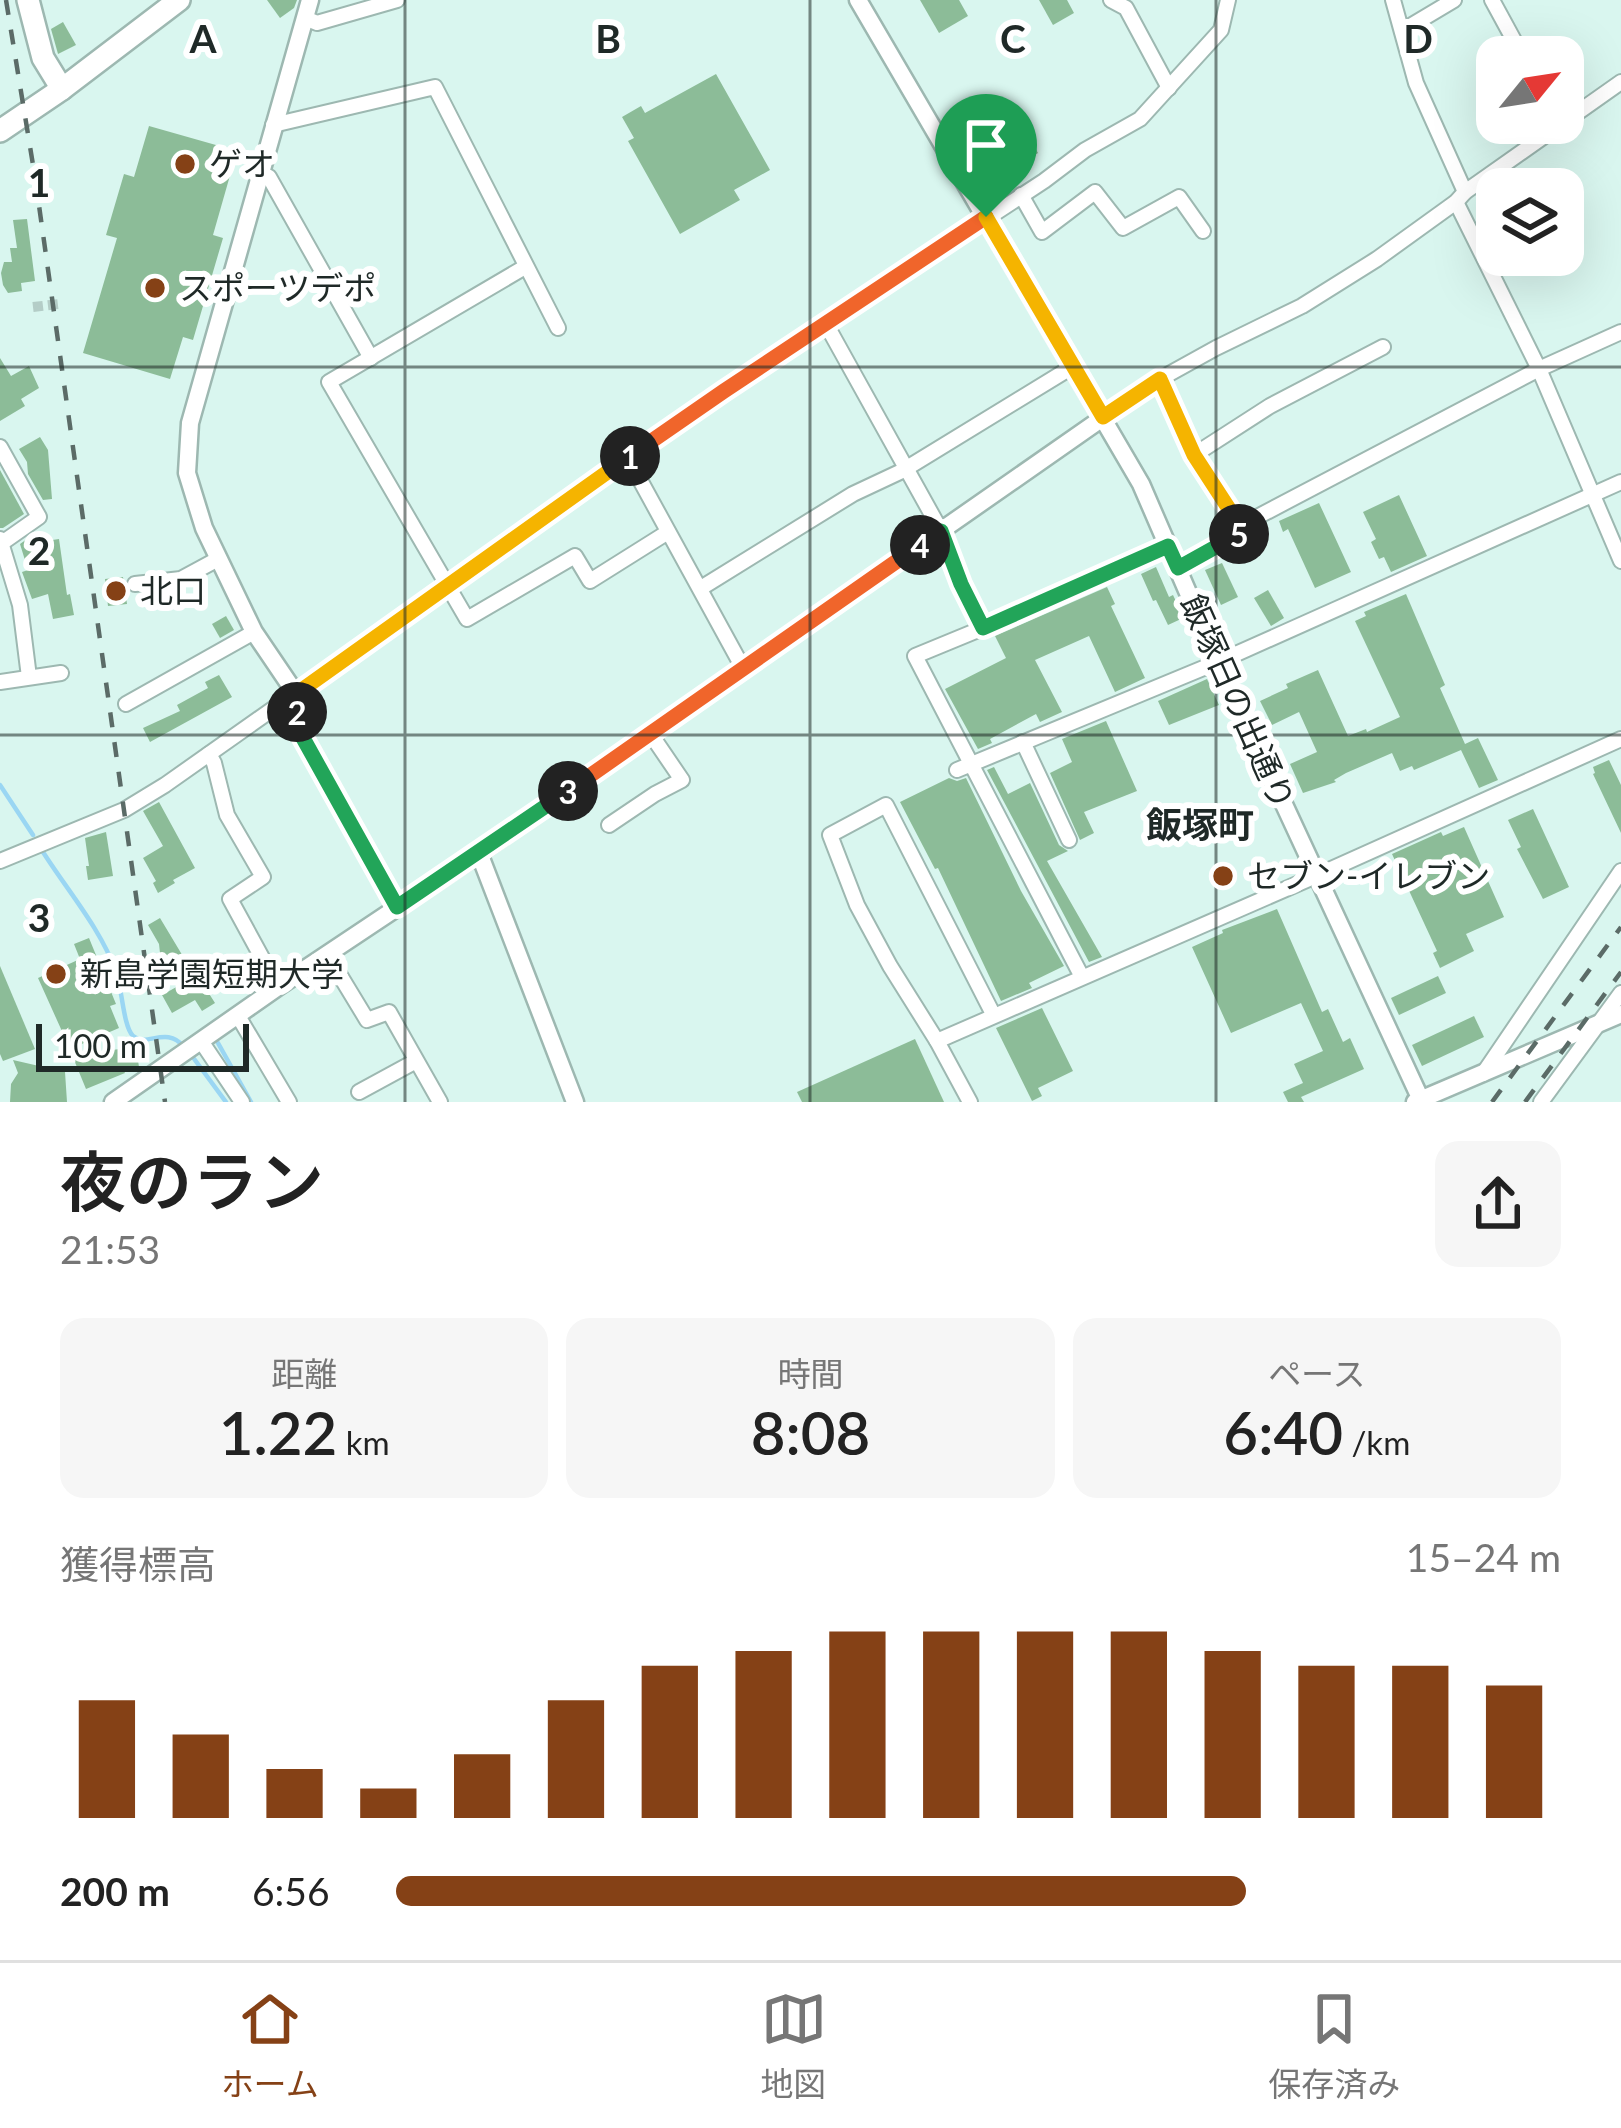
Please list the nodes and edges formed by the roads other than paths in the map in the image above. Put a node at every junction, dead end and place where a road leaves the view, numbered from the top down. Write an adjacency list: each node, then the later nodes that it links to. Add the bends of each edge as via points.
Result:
1 (28, 0): 14 (main road, via 43,58)
2 (179, 0): 14 (main road)
3 (398, 0): 10 (street, via 317,23)
4 (1111, 0): 15 (street, via 1126,8)
5 (1228, 0): 15 (street, via 1221,30)
6 (1393, 0): 11 (street)
7 (1454, 0): 11 (street)
8 (1492, 0): 12 (street)
9 (862, 2): 23 (street, 飯塚日の出通り)
10 (308, 9): 17 (street)
11 (1402, 31): 22 (street)
12 (1512, 36)
13 (1621, 82): 16 (street)
14 (62, 88): 18 (main road)
15 (1169, 88): 21 (street, via 1140,119)
16 (1584, 108)
17 (273, 124): 20 (street); 25 (street, via 435,87)
18 (0, 131)
19 (1534, 144): 22 (street)
20 (260, 173): 30 (street); 46 (street, via 190,423 187,473)
21 (1021, 195): 23 (street); 24 (street, via 1042,232 1095,192 1123,228 1179,196)
22 (1461, 197): 32 (street); 33 (street, via 1302,306)
23 (986, 217): 26 (street); 31 (street, 飯塚日の出通り)
24 (1203, 231)
25 (525, 267): 27 (street); 30 (street)
26 (826, 324): 37 (street); 38 (street)
27 (558, 328)
28 (1621, 332): 32 (street)
29 (1383, 347): 36 (street)
30 (371, 358): 50 (street, via 329,382)
31 (1072, 367): 34 (street, 飯塚日の出通り); 38 (street)
32 (1539, 369): 40 (street); 41 (street)
33 (1160, 379): 34 (street); 36 (street)
34 (1103, 417): 42 (street); 45 (street, 飯塚日の出通り)
35 (0, 447): 44 (street, via 39,517)
36 (1194, 455): 41 (street)
37 (628, 458): 43 (street); 50 (street)
38 (906, 469): 42 (street); 51 (street)
39 (1621, 482): 40 (street)
40 (1592, 494): 47 (street); 54 (street)
41 (1240, 526): 48 (street, via 1244,532)
42 (941, 531): 52 (street); 55 (street)
43 (668, 532): 50 (street, via 590,581 575,556 466,619); 51 (street)
44 (1, 541): 57 (street)
45 (1168, 546): 48 (street, 飯塚日の出通り); 52 (street)
46 (218, 559): 49 (street, via 182,579); 53 (street)
47 (1621, 561)
48 (1178, 568): 54 (street, 飯塚日の出通り)
49 (135, 584)
50 (446, 586): 59 (street)
51 (701, 588): 55 (street)
52 (983, 628): 65 (street, via 915,656)
53 (254, 632): 59 (street); 60 (street)
54 (1218, 662): 63 (street); 71 (street, 飯塚日の出通り)
55 (743, 668): 61 (street)
56 (61, 673): 57 (street)
57 (29, 677): 58 (street)
58 (0, 682)
59 (296, 694): 64 (street); 72 (street, via 298,729)
60 (126, 704)
61 (650, 733): 66 (street, via 682,780); 68 (street)
62 (1621, 739): 71 (street)
63 (1023, 742): 65 (street); 67 (street)
64 (208, 754): 69 (street, via 124,810); 75 (street, via 227,814 262,877 230,899)
65 (963, 767): 74 (street)
66 (609, 825)
67 (1069, 840)
68 (479, 854): 72 (street); 91 (street)
69 (0, 861)
70 (1621, 872): 84 (street)
71 (1318, 875): 74 (street); 86 (street, 飯塚日の出通り)
72 (397, 907): 73 (street)
73 (327, 954): 75 (street); 83 (street, via 367,1020 389,1012)
74 (1082, 977): 77 (street)
75 (278, 987): 79 (street)
76 (1621, 993): 80 (street)
77 (993, 1014): 81 (street); 81 (street, via 886,806 830,835 857,905)
78 (1621, 1014): 80 (street)
79 (238, 1016): 82 (street); 89 (street)
80 (1600, 1022): 84 (street); 93 (street)
81 (937, 1041): 92 (street)
82 (192, 1047): 87 (street); 88 (street)
83 (416, 1061): 85 (street); 90 (street)
84 (1483, 1073): 86 (street)
85 (359, 1092)
86 (1419, 1101)
87 (113, 1102)
88 (242, 1102)
89 (289, 1102)
90 (440, 1102)
91 (575, 1102)
92 (970, 1102)
93 (1541, 1102)

